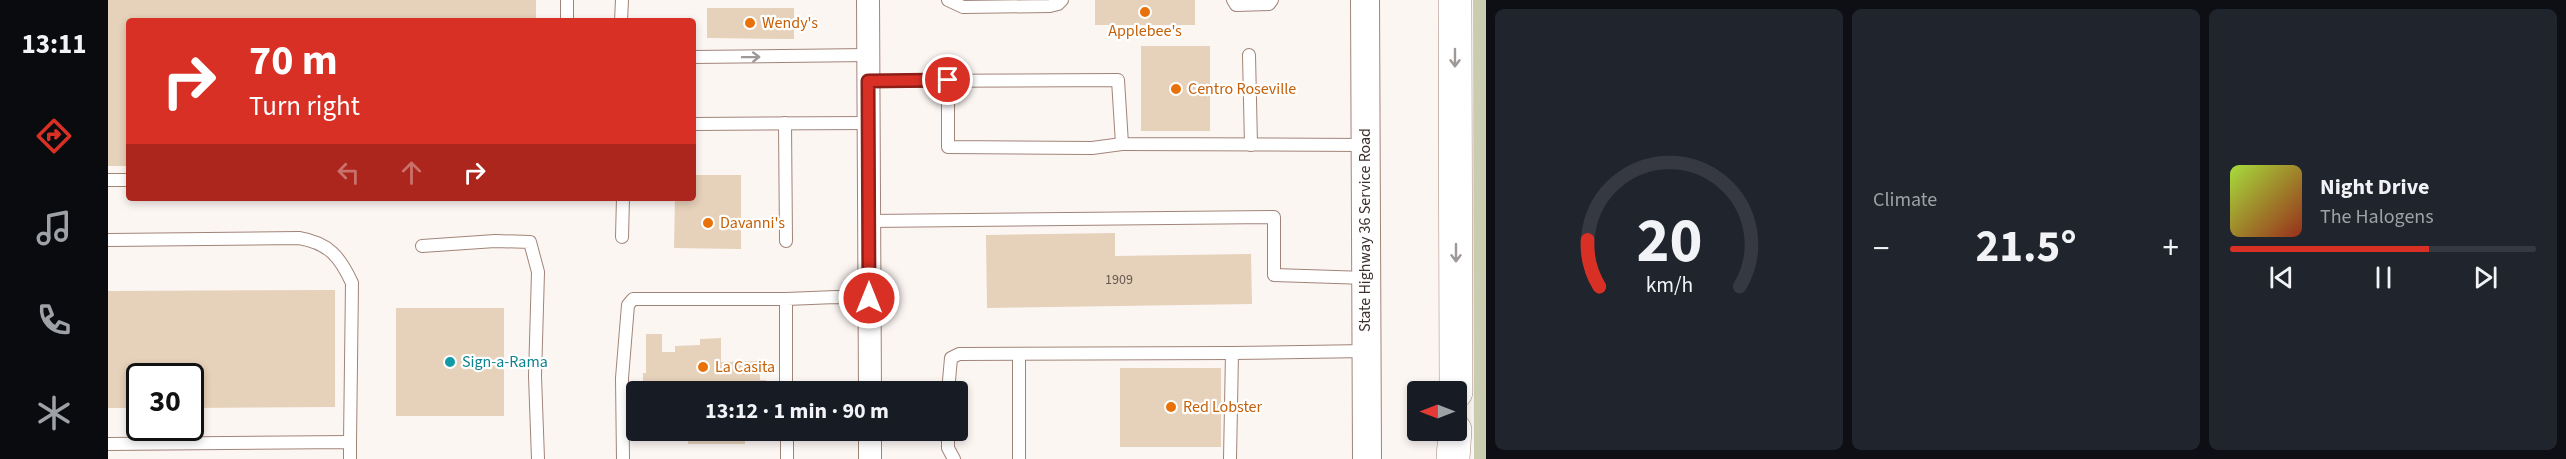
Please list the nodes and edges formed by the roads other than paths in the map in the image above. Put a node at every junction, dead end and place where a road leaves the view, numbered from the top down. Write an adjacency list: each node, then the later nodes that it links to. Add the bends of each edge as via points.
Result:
1 (567, 0): 10 (lane)
2 (622, 0): 11 (lane)
3 (868, 0): 12 (street)
4 (948, 0): 5 (lane, via 963,7 1050,6)
5 (1062, 0)
6 (1233, 0): 7 (lane, via 1236,5 1269,4)
7 (1272, 0)
8 (1365, 0): 22 (street, State Highway 36 Service Road)
9 (1455, 0): 40 (highway, one-way to 40)
10 (567, 18)
11 (621, 18)
12 (868, 55): 14 (lane, one-way to 12); 16 (street)
13 (1249, 55): 21 (lane)
14 (696, 57)
15 (948, 80): 16 (lane); 20 (lane, via 1118,80); 20 (lane, via 948,147 1092,148)
16 (868, 81): 18 (street)
17 (785, 123): 18 (lane); 19 (lane); 29 (lane)
18 (868, 123): 26 (street)
19 (696, 124)
20 (1122, 144): 21 (lane)
21 (1251, 145): 22 (lane)
22 (1365, 145): 31 (street, State Highway 36 Service Road)
23 (108, 180): 24 (lane)
24 (126, 180)
25 (623, 201): 27 (lane)
26 (869, 221): 31 (lane, via 1274,217 1274,275); 32 (street)
27 (622, 237)
28 (108, 240): 41 (lane, via 299,238 329,250 343,262 352,283)
29 (786, 241)
30 (422, 246): 48 (lane, via 530,242 538,272 535,376)
31 (1366, 278): 34 (street, State Highway 36 Service Road)
32 (869, 298): 33 (lane); 38 (street)
33 (786, 299): 37 (lane); 49 (lane, via 633,299 628,305 623,367)
34 (1366, 351): 35 (lane); 55 (street, State Highway 36 Service Road)
35 (1232, 353): 36 (lane); 54 (lane)
36 (1019, 354): 39 (lane, via 959,354 951,358); 53 (lane)
37 (786, 381)
38 (870, 381)
39 (949, 381)
40 (1456, 381)
41 (350, 441): 46 (lane); 47 (lane)
42 (787, 441): 50 (lane)
43 (870, 441): 51 (street)
44 (948, 441): 52 (lane)
45 (1456, 441): 56 (highway)
46 (108, 444)
47 (350, 459)
48 (538, 459)
49 (623, 459)
50 (787, 459)
51 (870, 459)
52 (954, 459)
53 (1019, 459)
54 (1230, 459)
55 (1366, 459)
56 (1455, 459)

